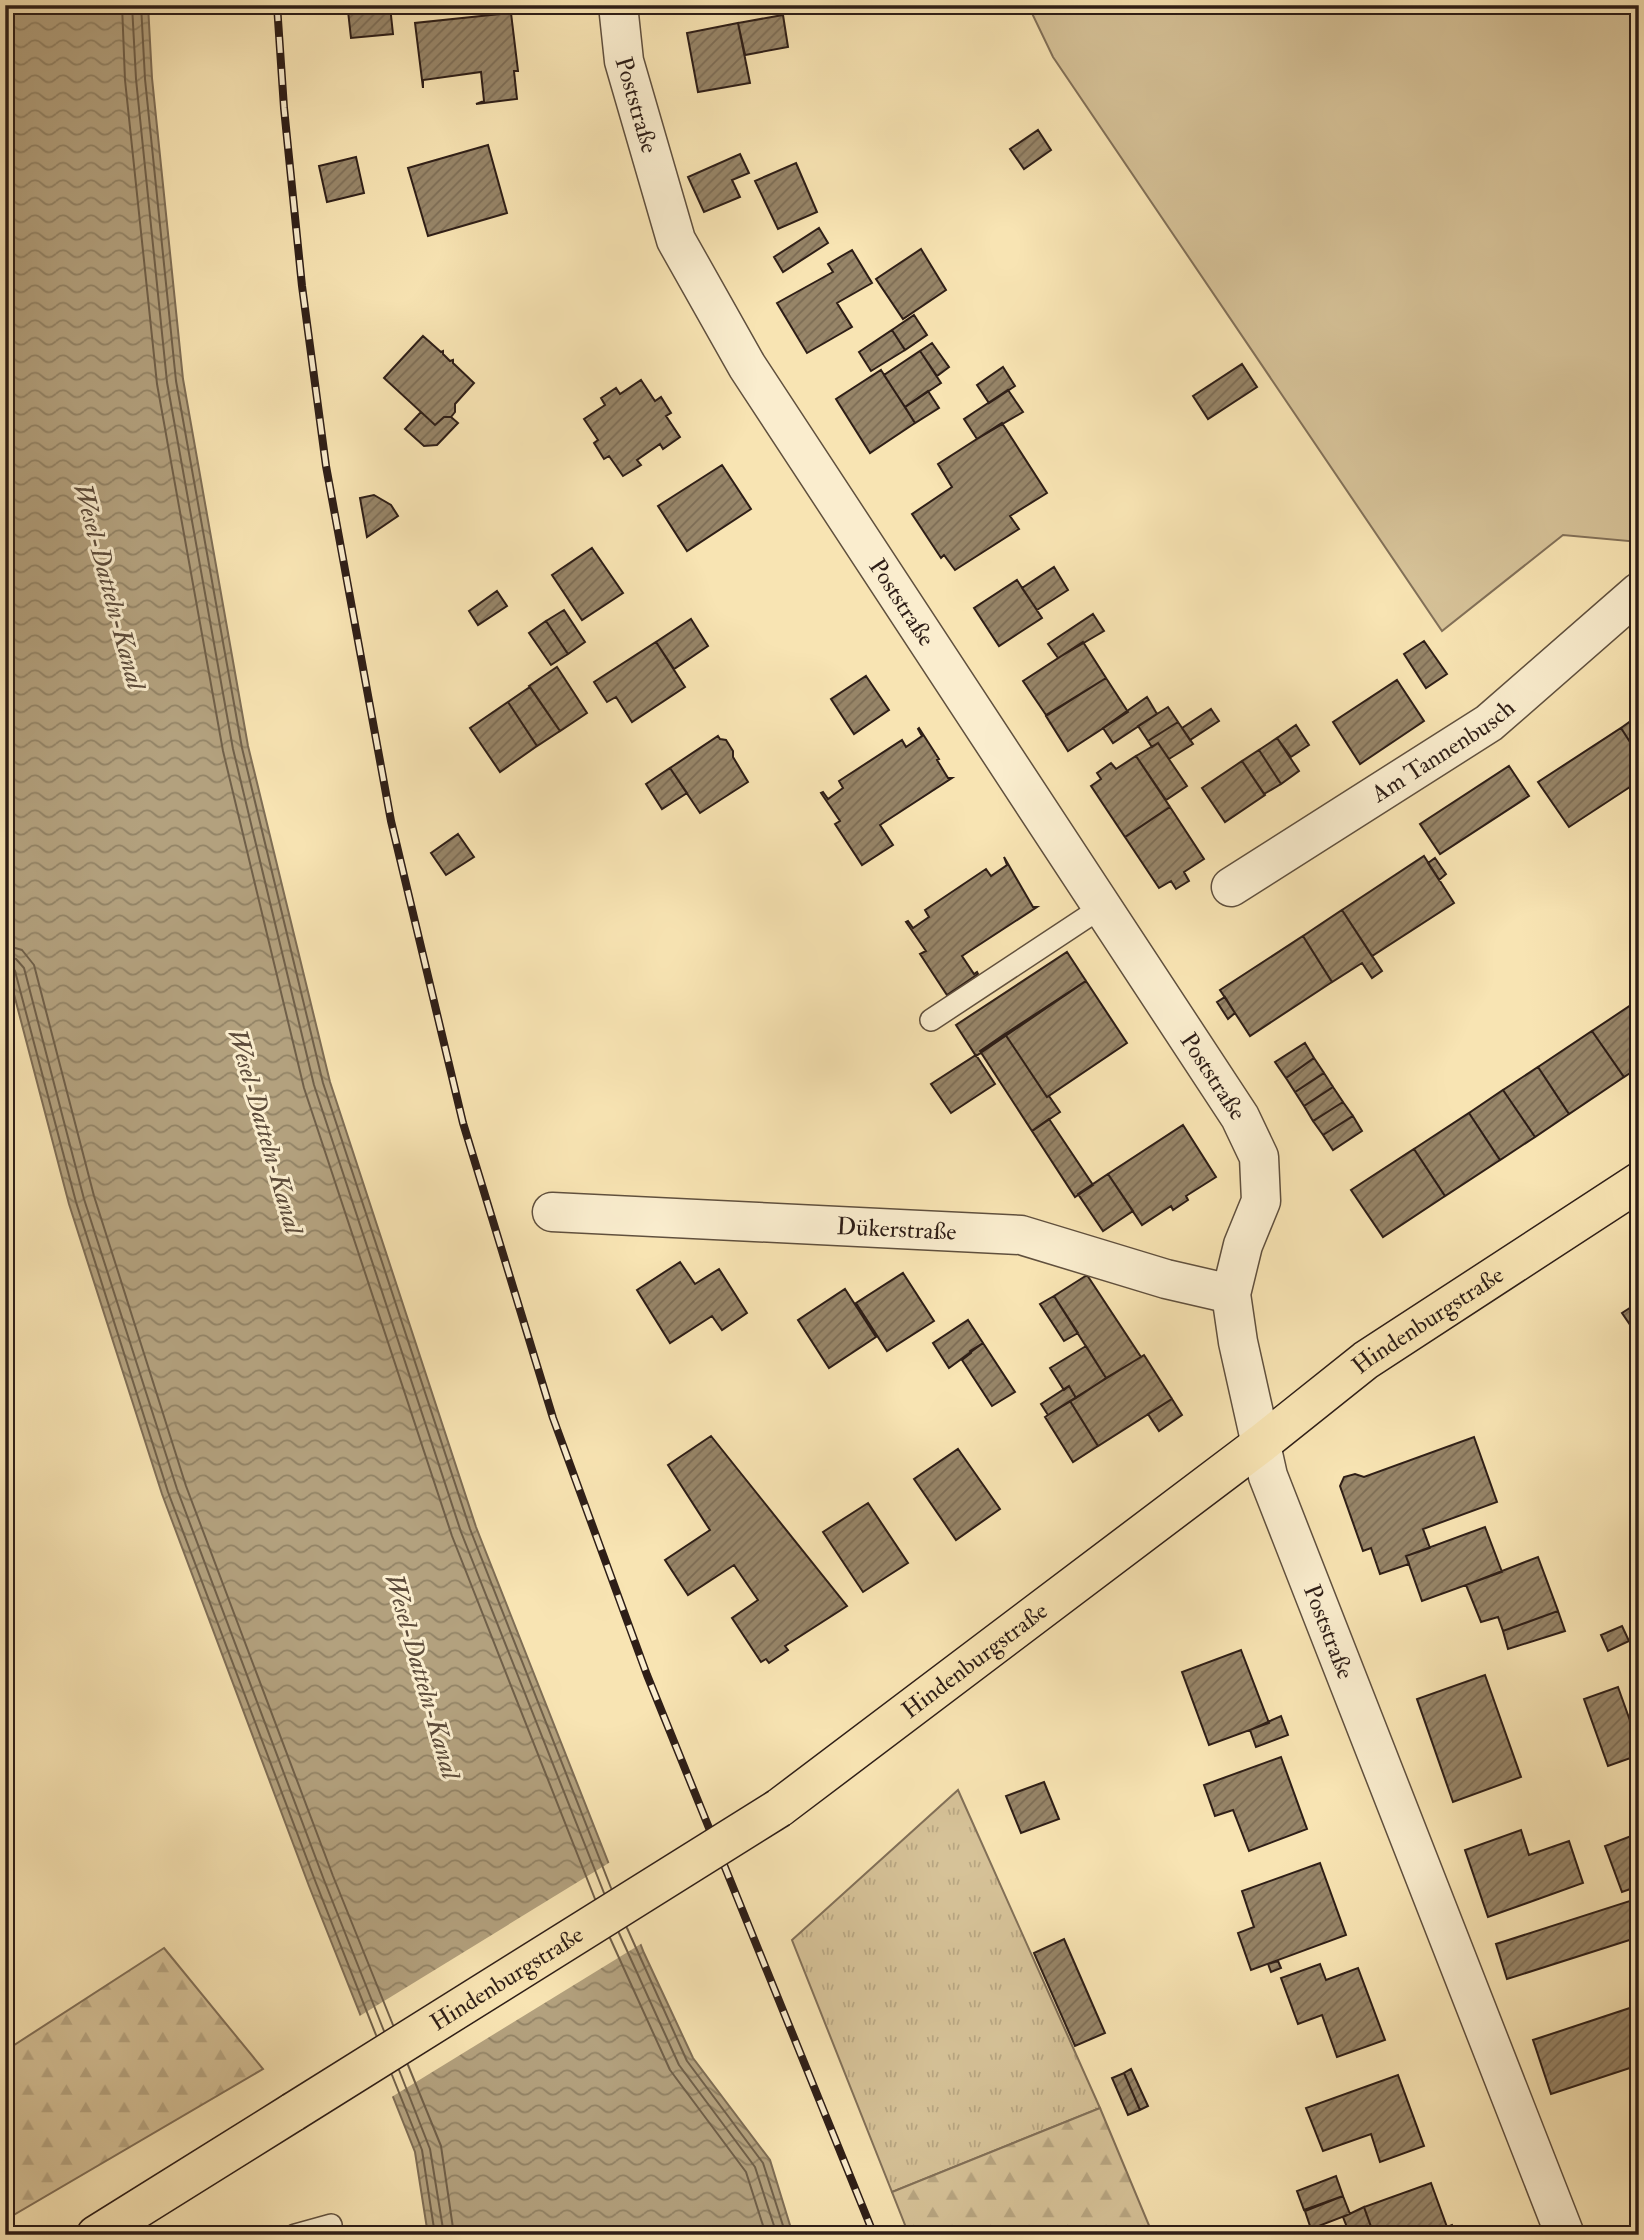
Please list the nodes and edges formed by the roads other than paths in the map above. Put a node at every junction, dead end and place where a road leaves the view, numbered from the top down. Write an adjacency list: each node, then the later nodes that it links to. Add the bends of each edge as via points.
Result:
1 (618, 5): 4 (street, Poststraße, via 624,61 676,240 747,366)
2 (1639, 592): 3 (street, Am Tannenbusch, via 1489,723)
3 (1231, 887)
4 (1102, 907): 5 (lane); 8 (street, Poststraße, via 1240,1117 1259,1157 1261,1201 1242,1245)
5 (931, 1020)
6 (1639, 1182): 9 (main road, Hindenburgstraße, via 1366,1360)
7 (552, 1212): 8 (street, Dükerstraße, via 1021,1235)
8 (1231, 1294): 9 (street, Poststraße)
9 (1262, 1443): 11 (main road, Hindenburgstraße, bridge, via 779,1808); 13 (street, Poststraße, via 1268,1476)
10 (331, 2225): 12 (lane)
11 (96, 2235)
12 (295, 2235)
13 (1565, 2235)

